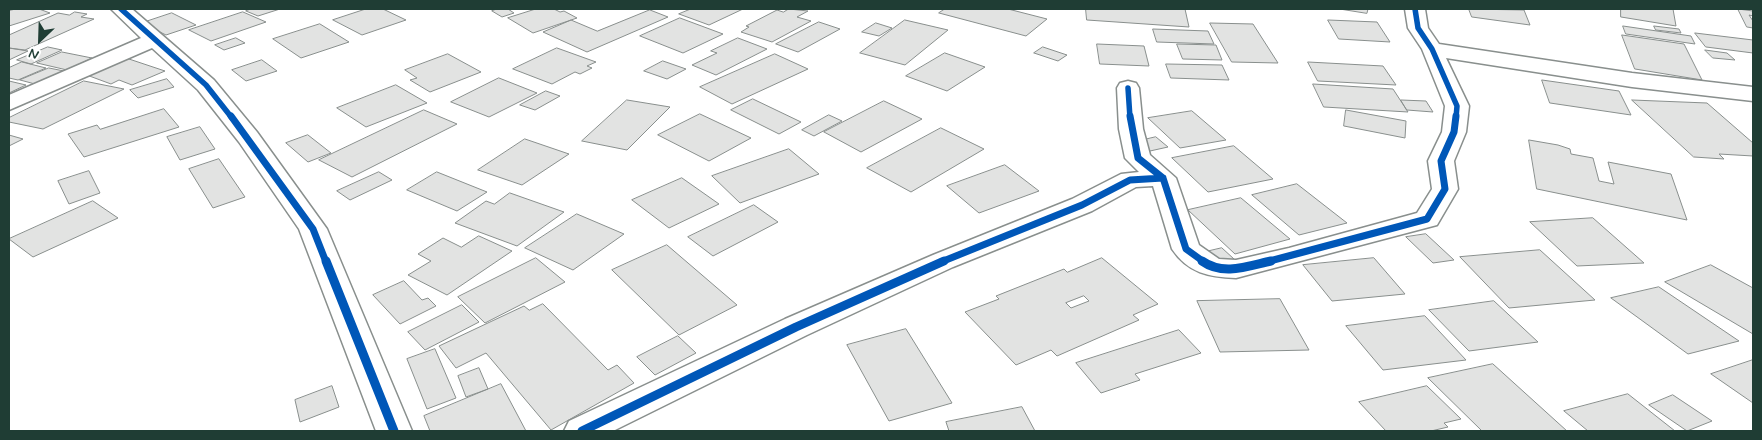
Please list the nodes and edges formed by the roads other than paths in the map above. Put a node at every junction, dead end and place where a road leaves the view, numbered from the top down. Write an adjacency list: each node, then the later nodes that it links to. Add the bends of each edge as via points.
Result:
1 (1415, 9): 4 (street, via 1418,28)
2 (131, 11): 3 (street)
3 (156, 39): 7 (street); 9 (street, via 206,85 248,137 313,230)
4 (1432, 49): 6 (street, via 1632,80); 8 (street, via 1457,106 1454,132 1441,161 1445,190 1427,219 1236,269 1212,268 1186,249)
5 (1128, 88): 8 (street, via 1131,129 1138,158)
6 (1753, 94)
7 (9, 103)
8 (1163, 178): 10 (street, via 1130,180 1082,205 943,261 796,327)
9 (394, 431)
10 (582, 431)

